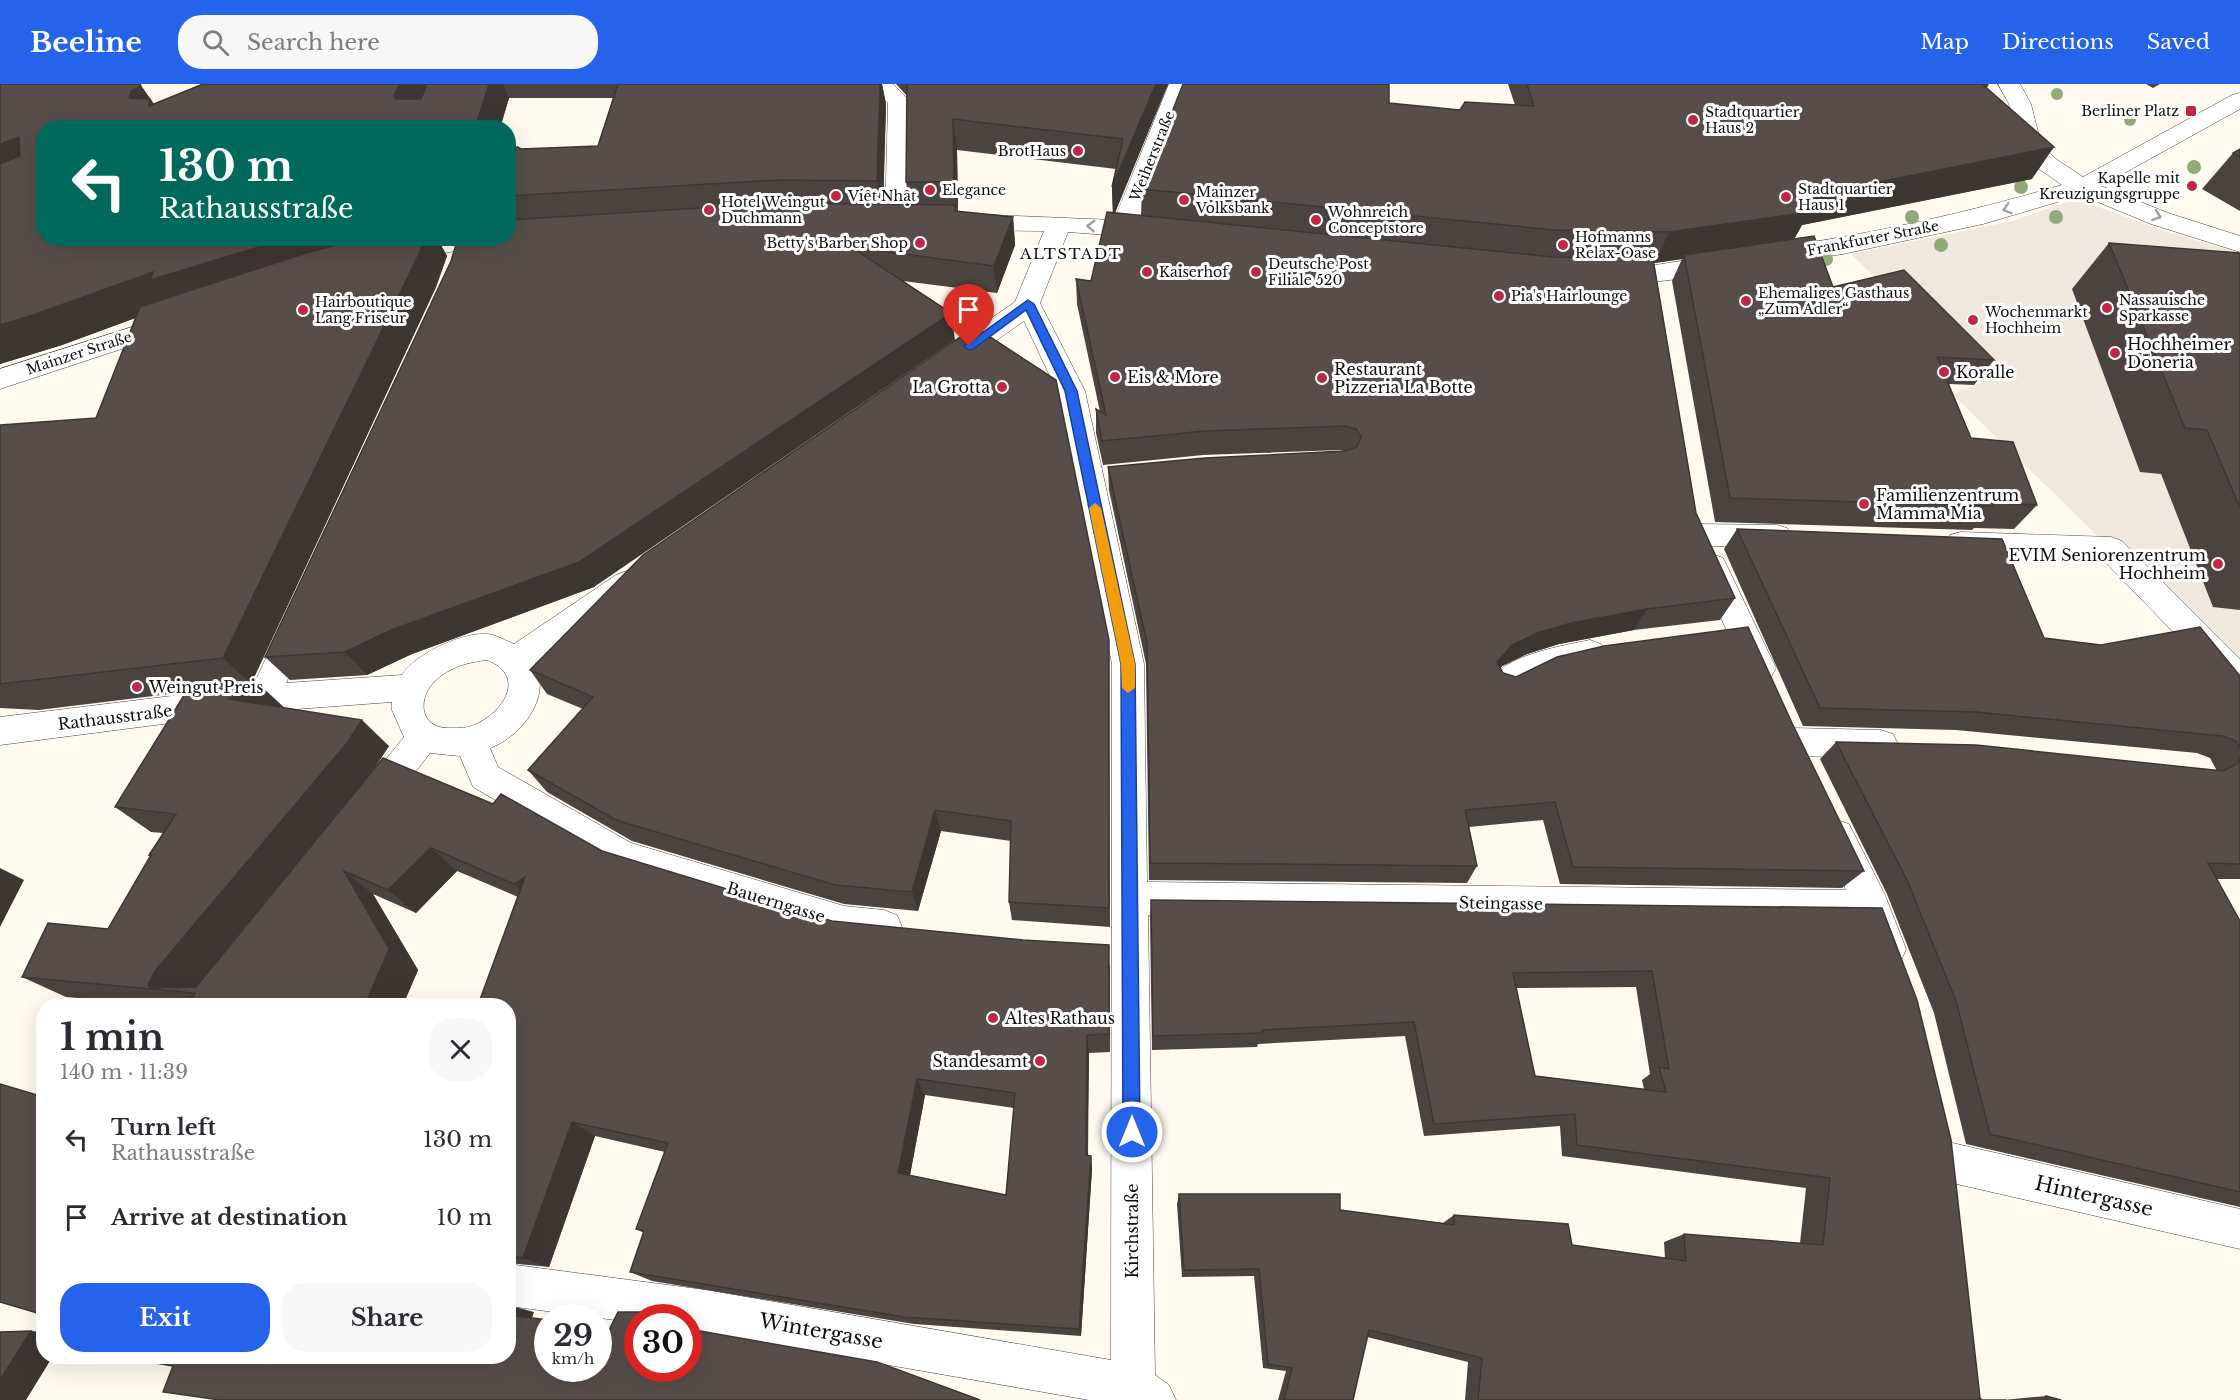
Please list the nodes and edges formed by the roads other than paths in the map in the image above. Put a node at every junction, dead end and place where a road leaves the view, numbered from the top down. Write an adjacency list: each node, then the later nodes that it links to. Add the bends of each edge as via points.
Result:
1 (882, 84): 6 (street, via 899,101 908,221)
2 (1180, 84): 7 (street, Weiherstraße)
3 (2009, 84): 5 (street, via 2021,106 2024,135 2033,150 2048,165)
4 (2240, 100): 5 (street, Frankfurter Straße)
5 (2084, 186): 9 (street, one-way to 9, via 2134,208); 15 (street, Frankfurter Straße, one-way to 15, via 1983,216 1843,246)
6 (1059, 224): 7 (street, one-way to 6); 16 (street)
7 (1123, 228): 8 (street)
8 (1170, 233)
9 (2240, 244)
10 (441, 246): 12 (street)
11 (464, 246): 13 (street)
12 (372, 260)
13 (457, 269)
14 (1588, 273): 15 (street, Frankfurter Straße)
15 (1655, 273): 17 (street)
16 (1028, 304): 19 (street); 41 (street, Kirchstraße, via 1071,391 1101,478 1128,664)
17 (1661, 308)
18 (195, 315): 20 (street, Mainzer Straße)
19 (929, 374)
20 (0, 380)
21 (1802, 537): 25 (street, via 1696,521)
22 (1932, 542): 29 (street, via 2110,549)
23 (648, 568): 28 (street)
24 (308, 601): 32 (street)
25 (1743, 632): 26 (street); 33 (street)
26 (1708, 637)
27 (1615, 649): 30 (street, via 1538,664)
28 (516, 659): 31 (street, via 505,651 488,647 468,648 430,666); 36 (street, via 525,673 520,705 503,723)
29 (2240, 680)
30 (1505, 682)
31 (410, 688): 32 (street, Rathausstraße); 35 (street, via 407,715)
32 (263, 698): 34 (street, Rathausstraße)
33 (1780, 715): 37 (street); 38 (street)
34 (0, 731)
35 (424, 736): 36 (street, via 435,741); 40 (street)
36 (470, 741): 43 (street, Bauerngasse, via 485,777 622,856 844,923)
37 (1909, 745)
38 (1807, 773)
39 (1822, 804): 42 (street)
40 (357, 821)
41 (1130, 898): 42 (street, Steingasse); 45 (street, Kirchstraße)
42 (1872, 907): 46 (street)
43 (913, 930)
44 (1096, 945): 45 (street)
45 (1131, 947): 50 (street, Kirchstraße)
46 (1901, 982)
47 (1947, 1163): 48 (street, Hintergasse)
48 (2240, 1229)
49 (516, 1286): 50 (street, Wintergasse, via 706,1311)
50 (1143, 1393)

